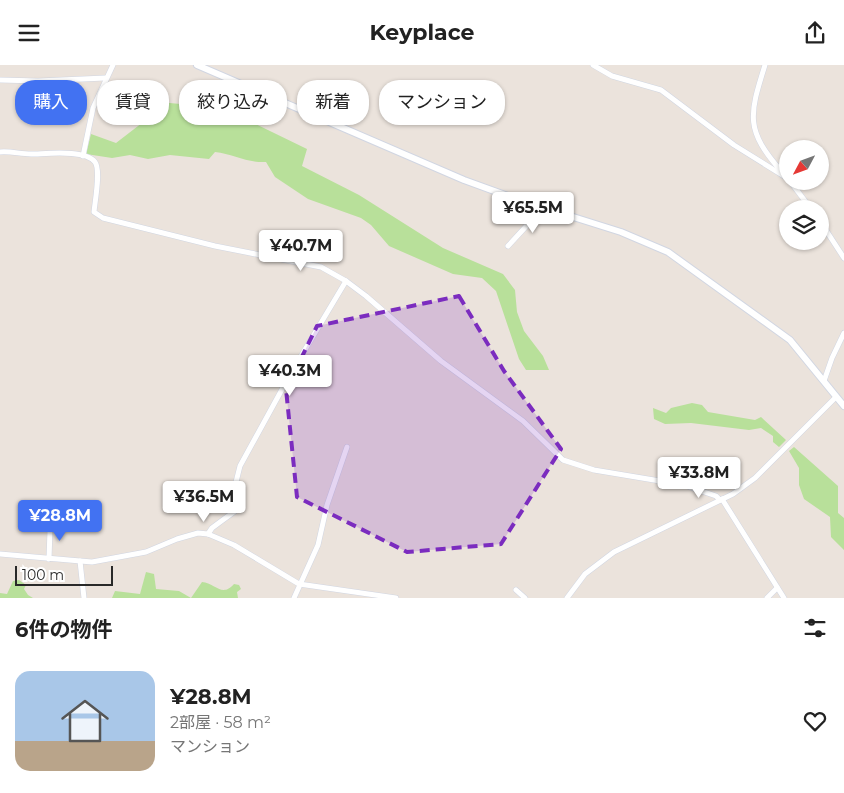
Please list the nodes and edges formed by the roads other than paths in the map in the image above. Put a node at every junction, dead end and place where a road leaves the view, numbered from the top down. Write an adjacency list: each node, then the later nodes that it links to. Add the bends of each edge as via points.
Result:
1 (113, 65): 5 (street)
2 (197, 65): 11 (street, via 464,180)
3 (593, 65): 10 (street, via 612,76 661,90 734,145)
4 (765, 65): 9 (street, via 754,99 752,121 757,140)
5 (105, 78): 6 (street); 8 (street, via 93,108)
6 (0, 80)
7 (0, 152): 8 (street)
8 (83, 156): 15 (street, via 90,157 97,167 94,212 103,218 215,246 307,263)
9 (779, 168)
10 (779, 173)
11 (543, 208): 13 (street); 17 (street, via 621,232 668,252 779,330)
12 (829, 235): 14 (street)
13 (508, 246)
14 (844, 258)
15 (346, 281): 21 (street, via 442,361 523,421 563,460 594,470 684,485); 23 (street, via 240,466 235,486 235,511)
16 (844, 333): 17 (street)
17 (824, 381): 18 (street)
18 (836, 397): 19 (street); 21 (street, via 755,478)
19 (844, 406)
20 (347, 447): 27 (street, via 327,505 318,545)
21 (721, 500): 28 (street); 34 (street, via 614,552 585,575)
22 (53, 521): 25 (street)
23 (208, 534): 26 (street, via 198,533 146,552 114,559); 27 (street, via 220,537)
24 (0, 554): 25 (street)
25 (50, 559): 26 (street)
26 (80, 561): 30 (street)
27 (299, 584): 31 (street); 32 (street)
28 (777, 588): 35 (street); 36 (street)
29 (516, 590): 33 (street)
30 (84, 598)
31 (294, 598)
32 (396, 598)
33 (525, 598)
34 (567, 598)
35 (767, 598)
36 (784, 598)

